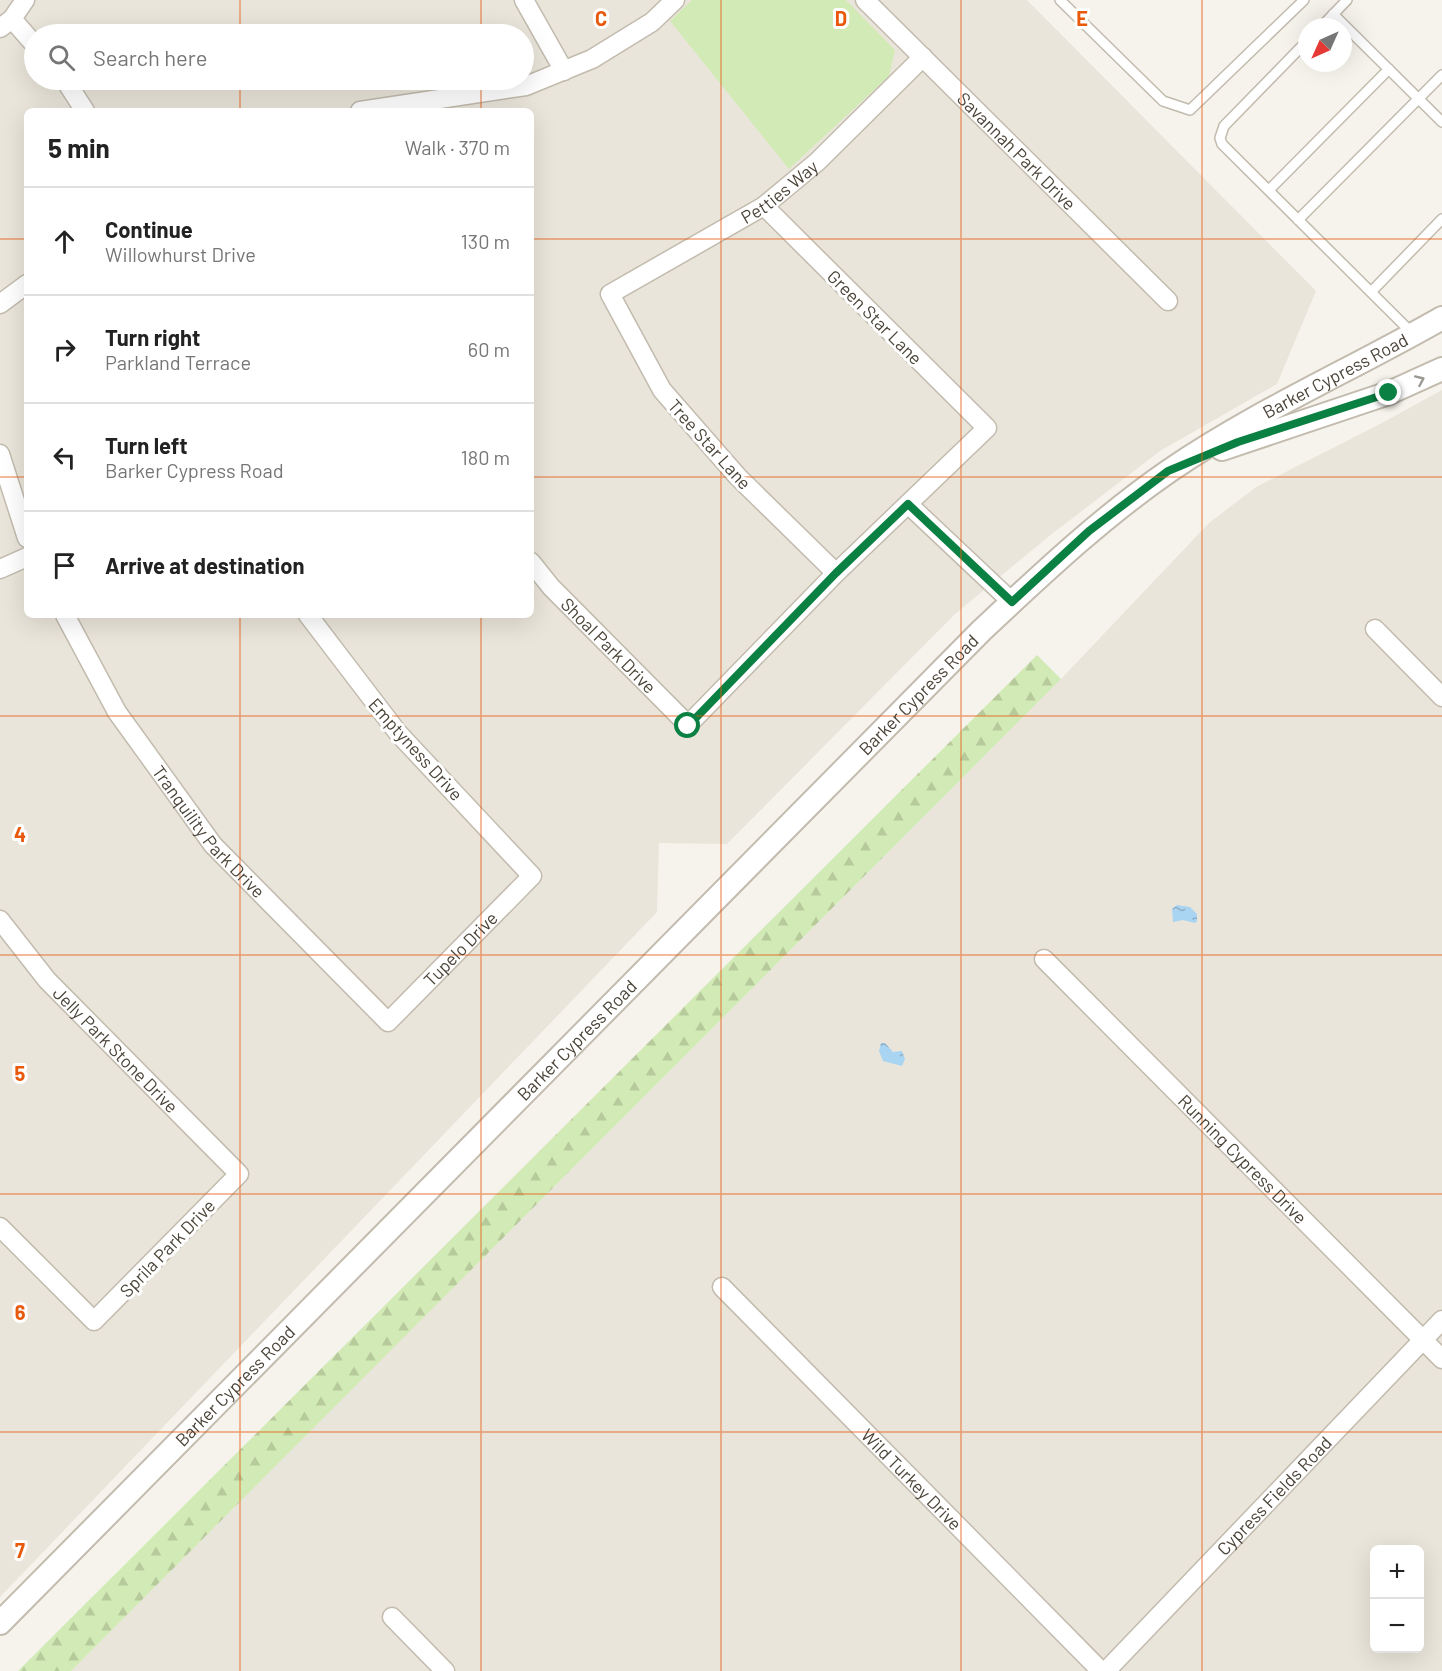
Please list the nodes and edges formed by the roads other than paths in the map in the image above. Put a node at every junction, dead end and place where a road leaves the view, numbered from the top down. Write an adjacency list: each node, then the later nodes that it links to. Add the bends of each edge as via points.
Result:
1 (26, 0): 10 (street)
2 (524, 0): 15 (street)
3 (675, 0): 15 (street, via 652,22 592,59)
4 (865, 0): 13 (street, Savannah Park Drive)
5 (1060, 0): 6 (lane, via 1163,101 1190,110)
6 (1304, 0)
7 (1347, 0): 8 (lane)
8 (1333, 14): 9 (lane); 14 (lane)
9 (1329, 18)
10 (6, 23): 11 (street)
11 (24, 36)
12 (1298, 50): 24 (lane, via 1224,126 1220,138)
13 (924, 57): 25 (street, Petties Way, via 817,162); 31 (street, Savannah Park Drive)
14 (1389, 69): 20 (lane); 24 (lane)
15 (564, 70): 17 (street)
16 (1442, 75): 20 (lane)
17 (534, 83)
18 (71, 90): 21 (street)
19 (499, 90): 22 (street)
20 (1419, 99): 23 (lane); 27 (lane)
21 (83, 108)
22 (380, 108)
23 (1442, 122)
24 (1269, 190): 27 (lane)
25 (764, 206): 30 (street, Petties Way); 38 (street, Green Star Lane, via 987,428)
26 (1442, 219): 29 (lane)
27 (1298, 220): 29 (lane)
28 (24, 286): 32 (street)
29 (1371, 292): 34 (lane)
30 (610, 294): 43 (street, Tree Star Lane, via 662,390 738,477)
31 (1168, 302)
32 (0, 304)
33 (1442, 318): 34 (street, Barker Cypress Road)
34 (1413, 335): 37 (street, Barker Cypress Road, via 1263,413)
35 (1442, 369): 37 (street, Barker Cypress Road, one-way to 35, via 1248,439 1389,393)
36 (0, 454): 39 (street)
37 (1168, 471): 44 (street, Barker Cypress Road, via 1089,531)
38 (908, 504): 43 (street); 44 (street)
39 (24, 529)
40 (24, 558): 42 (street)
41 (534, 566): 43 (street, Shoal Park Drive, via 688,726)
42 (0, 569)
43 (836, 573)
44 (1012, 602): 60 (street, Barker Cypress Road)
45 (67, 618): 52 (street, Tranquility Park Drive, via 117,712 213,845)
46 (310, 618): 49 (street, Emptyness Drive, via 398,733)
47 (1375, 629): 48 (street)
48 (1442, 697)
49 (532, 876): 52 (street, Tupelo Drive)
50 (0, 920): 53 (street, Jelly Park Stone Drive, via 47,980)
51 (1044, 959): 57 (street, Running Cypress Drive)
52 (388, 1022)
53 (239, 1174): 54 (street, Sprila Park Drive, via 94,1322)
54 (0, 1227)
55 (722, 1287): 62 (street, Wild Turkey Drive)
56 (1442, 1320): 57 (street, Cypress Fields Road)
57 (1423, 1339): 58 (street, Running Cypress Drive); 63 (street, Cypress Fields Road)
58 (1442, 1359)
59 (392, 1617): 61 (street)
60 (0, 1623)
61 (445, 1671)
62 (1101, 1671)
63 (1106, 1671)

